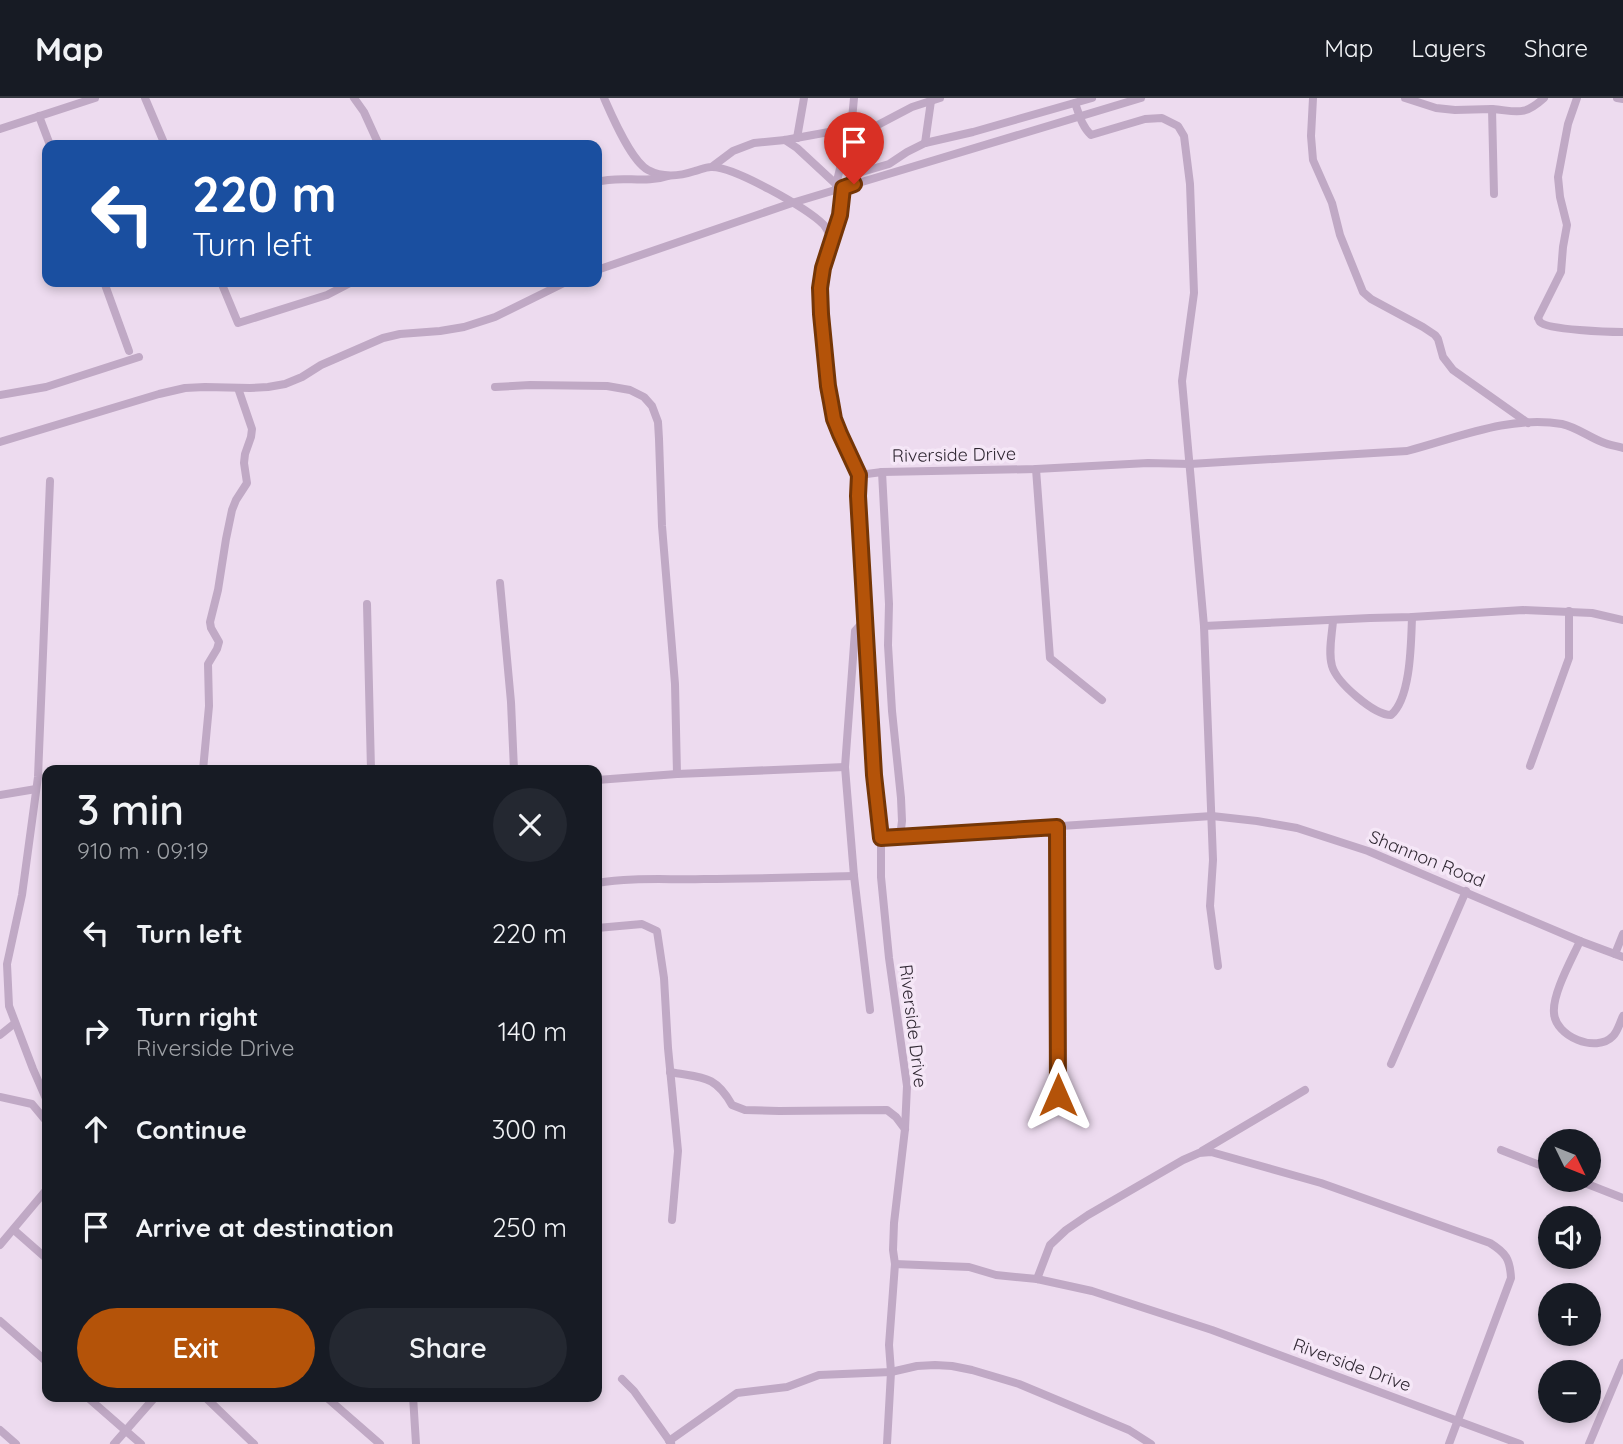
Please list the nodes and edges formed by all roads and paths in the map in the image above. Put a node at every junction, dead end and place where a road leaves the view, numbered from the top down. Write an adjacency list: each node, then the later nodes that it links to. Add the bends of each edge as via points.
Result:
1 (145, 98): 26 (street)
2 (354, 98): 27 (street)
3 (604, 98): 32 (street, via 641,164)
4 (804, 98): 24 (street)
5 (854, 98): 23 (street)
6 (1092, 98): 17 (street)
7 (1141, 98): 20 (street)
8 (1313, 98): 49 (street, via 1313,160 1363,292 1435,335 1452,370)
9 (1405, 98): 18 (street, via 1436,108)
10 (1544, 98): 18 (street, via 1524,111)
11 (1577, 98): 43 (street, via 1558,177 1567,225 1561,272 1538,318 1542,324 1559,327)
12 (1617, 98): 15 (street)
13 (90, 99): 19 (street)
14 (935, 99): 16 (street); 29 (street)
15 (1623, 99)
16 (912, 102): 21 (street)
17 (1070, 102): 20 (street); 29 (street)
18 (1492, 108): 35 (street)
19 (39, 116): 22 (street); 25 (street)
20 (1079, 117): 34 (street); 52 (street, via 1093,136 1162,118 1178,126 1184,136 1194,293 1182,381)
21 (872, 128): 23 (street); 31 (street)
22 (0, 130)
23 (850, 130): 24 (street); 34 (street)
24 (797, 138): 28 (street)
25 (48, 140)
26 (163, 140)
27 (377, 140)
28 (785, 140): 30 (street, via 741,147); 34 (street)
29 (925, 143): 31 (street, via 889,164)
30 (713, 166): 32 (street); 36 (street)
31 (855, 174): 34 (street)
32 (668, 176): 33 (street)
33 (602, 181)
34 (840, 187): 36 (street); 37 (street, via 840,215)
35 (1494, 194)
36 (792, 203): 37 (street, via 826,227); 38 (street)
37 (832, 238): 55 (street, via 820,288 828,386 834,419)
38 (602, 268)
39 (106, 287): 44 (street)
40 (223, 287): 41 (street, via 238,323)
41 (342, 287)
42 (556, 287): 47 (street, via 464,327 391,335 285,384)
43 (1623, 332)
44 (129, 351)
45 (139, 357): 48 (street, via 46,387)
46 (495, 387): 71 (street, via 607,386 630,390 652,406 659,439)
47 (238, 388): 50 (street, via 185,388); 66 (street, via 252,429 244,463 247,483 232,510 210,622 219,642 208,664)
48 (0, 395)
49 (1528, 423): 51 (street, Riverside Drive, via 1564,424); 52 (street, Riverside Drive, via 1488,427 1407,451)
50 (0, 442)
51 (1623, 448)
52 (1190, 464): 53 (street, Riverside Drive); 64 (street)
53 (1036, 469): 54 (street, Riverside Drive); 65 (street, via 1050,658)
54 (882, 472): 55 (street, Riverside Drive); 79 (street)
55 (859, 475): 61 (street, Riverside Drive)
56 (50, 481): 72 (street)
57 (500, 583): 68 (street)
58 (367, 604): 67 (street)
59 (1569, 611): 60 (street); 62 (street); 69 (street, via 1569,658)
60 (1412, 617): 63 (street); 63 (street, via 1408,677 1391,715 1365,703 1332,668)
61 (865, 620): 70 (street, via 855,631); 80 (street, Riverside Drive)
62 (1623, 620)
63 (1333, 621): 64 (street)
64 (1204, 626): 77 (street)
65 (1102, 700)
66 (203, 765)
67 (371, 765)
68 (514, 765)
69 (1530, 766)
70 (845, 767): 71 (street); 81 (street)
71 (677, 774): 74 (street)
72 (37, 777): 73 (street); 75 (street)
73 (42, 778)
74 (602, 780)
75 (36, 789): 76 (street); 89 (street)
76 (0, 795)
77 (1212, 816): 78 (street, Shannon Road); 83 (street, Shannon Road, via 1297,828); 88 (street, via 1210,906)
78 (1057, 827): 79 (street, Shannon Road); 98 (street)
79 (900, 837): 80 (street, Shannon Road)
80 (881, 838): 101 (street, Riverside Drive, via 889,958 907,1086)
81 (854, 876): 82 (street); 90 (street)
82 (602, 883)
83 (1466, 891): 86 (street, Shannon Road); 94 (street)
84 (602, 928): 95 (street, via 642,924 657,931)
85 (1623, 934): 87 (street)
86 (1580, 941): 87 (street, Shannon Road); 91 (street, via 1554,1001 1557,1025 1564,1034 1594,1045 1614,1035)
87 (1619, 956)
88 (1217, 965)
89 (4, 1005): 92 (street)
90 (870, 1010)
91 (1623, 1016)
92 (15, 1023): 93 (street); 96 (street)
93 (0, 1035)
94 (1391, 1065)
95 (670, 1072): 101 (street, via 712,1080 732,1105 745,1110 887,1110); 110 (street, via 678,1151)
96 (42, 1090)
97 (1305, 1090): 102 (street)
98 (1058, 1095)
99 (0, 1097): 100 (street, via 33,1104)
100 (42, 1116)
101 (905, 1129): 114 (street, Riverside Drive, via 894,1223)
102 (1229, 1135): 104 (street); 105 (street)
103 (1501, 1150): 106 (street)
104 (1199, 1153): 105 (street); 115 (street, via 1066,1230 1050,1245)
105 (1224, 1155): 126 (street, via 1321,1183 1490,1243 1507,1256 1511,1278)
106 (1538, 1164)
107 (1601, 1189): 109 (street)
108 (42, 1195): 111 (street)
109 (1623, 1198)
110 (672, 1220)
111 (14, 1230): 112 (street); 113 (street)
112 (0, 1245)
113 (42, 1255)
114 (895, 1264): 115 (street, Riverside Drive, via 969,1267); 119 (street, Riverside Drive)
115 (1037, 1279): 126 (street, Riverside Drive, via 1092,1291 1212,1330)
116 (0, 1321): 117 (street)
117 (42, 1358)
118 (1623, 1363): 140 (street)
119 (891, 1372): 129 (street, via 819,1375 787,1387 737,1394); 136 (street, Riverside Drive); 137 (street, via 917,1366 972,1370 1081,1409)
120 (622, 1379): 129 (street)
121 (93, 1402): 128 (street)
122 (151, 1402): 128 (street)
123 (210, 1402): 133 (street)
124 (332, 1402): 134 (street)
125 (412, 1402): 135 (street)
126 (1458, 1421): 138 (street); 139 (street, Riverside Drive)
127 (0, 1430): 130 (street)
128 (126, 1431): 131 (street); 132 (street)
129 (671, 1442)
130 (16, 1444)
131 (114, 1444)
132 (141, 1444)
133 (254, 1444)
134 (380, 1444)
135 (416, 1444)
136 (887, 1444)
137 (1151, 1444)
138 (1449, 1444)
139 (1520, 1444)
140 (1589, 1444)

